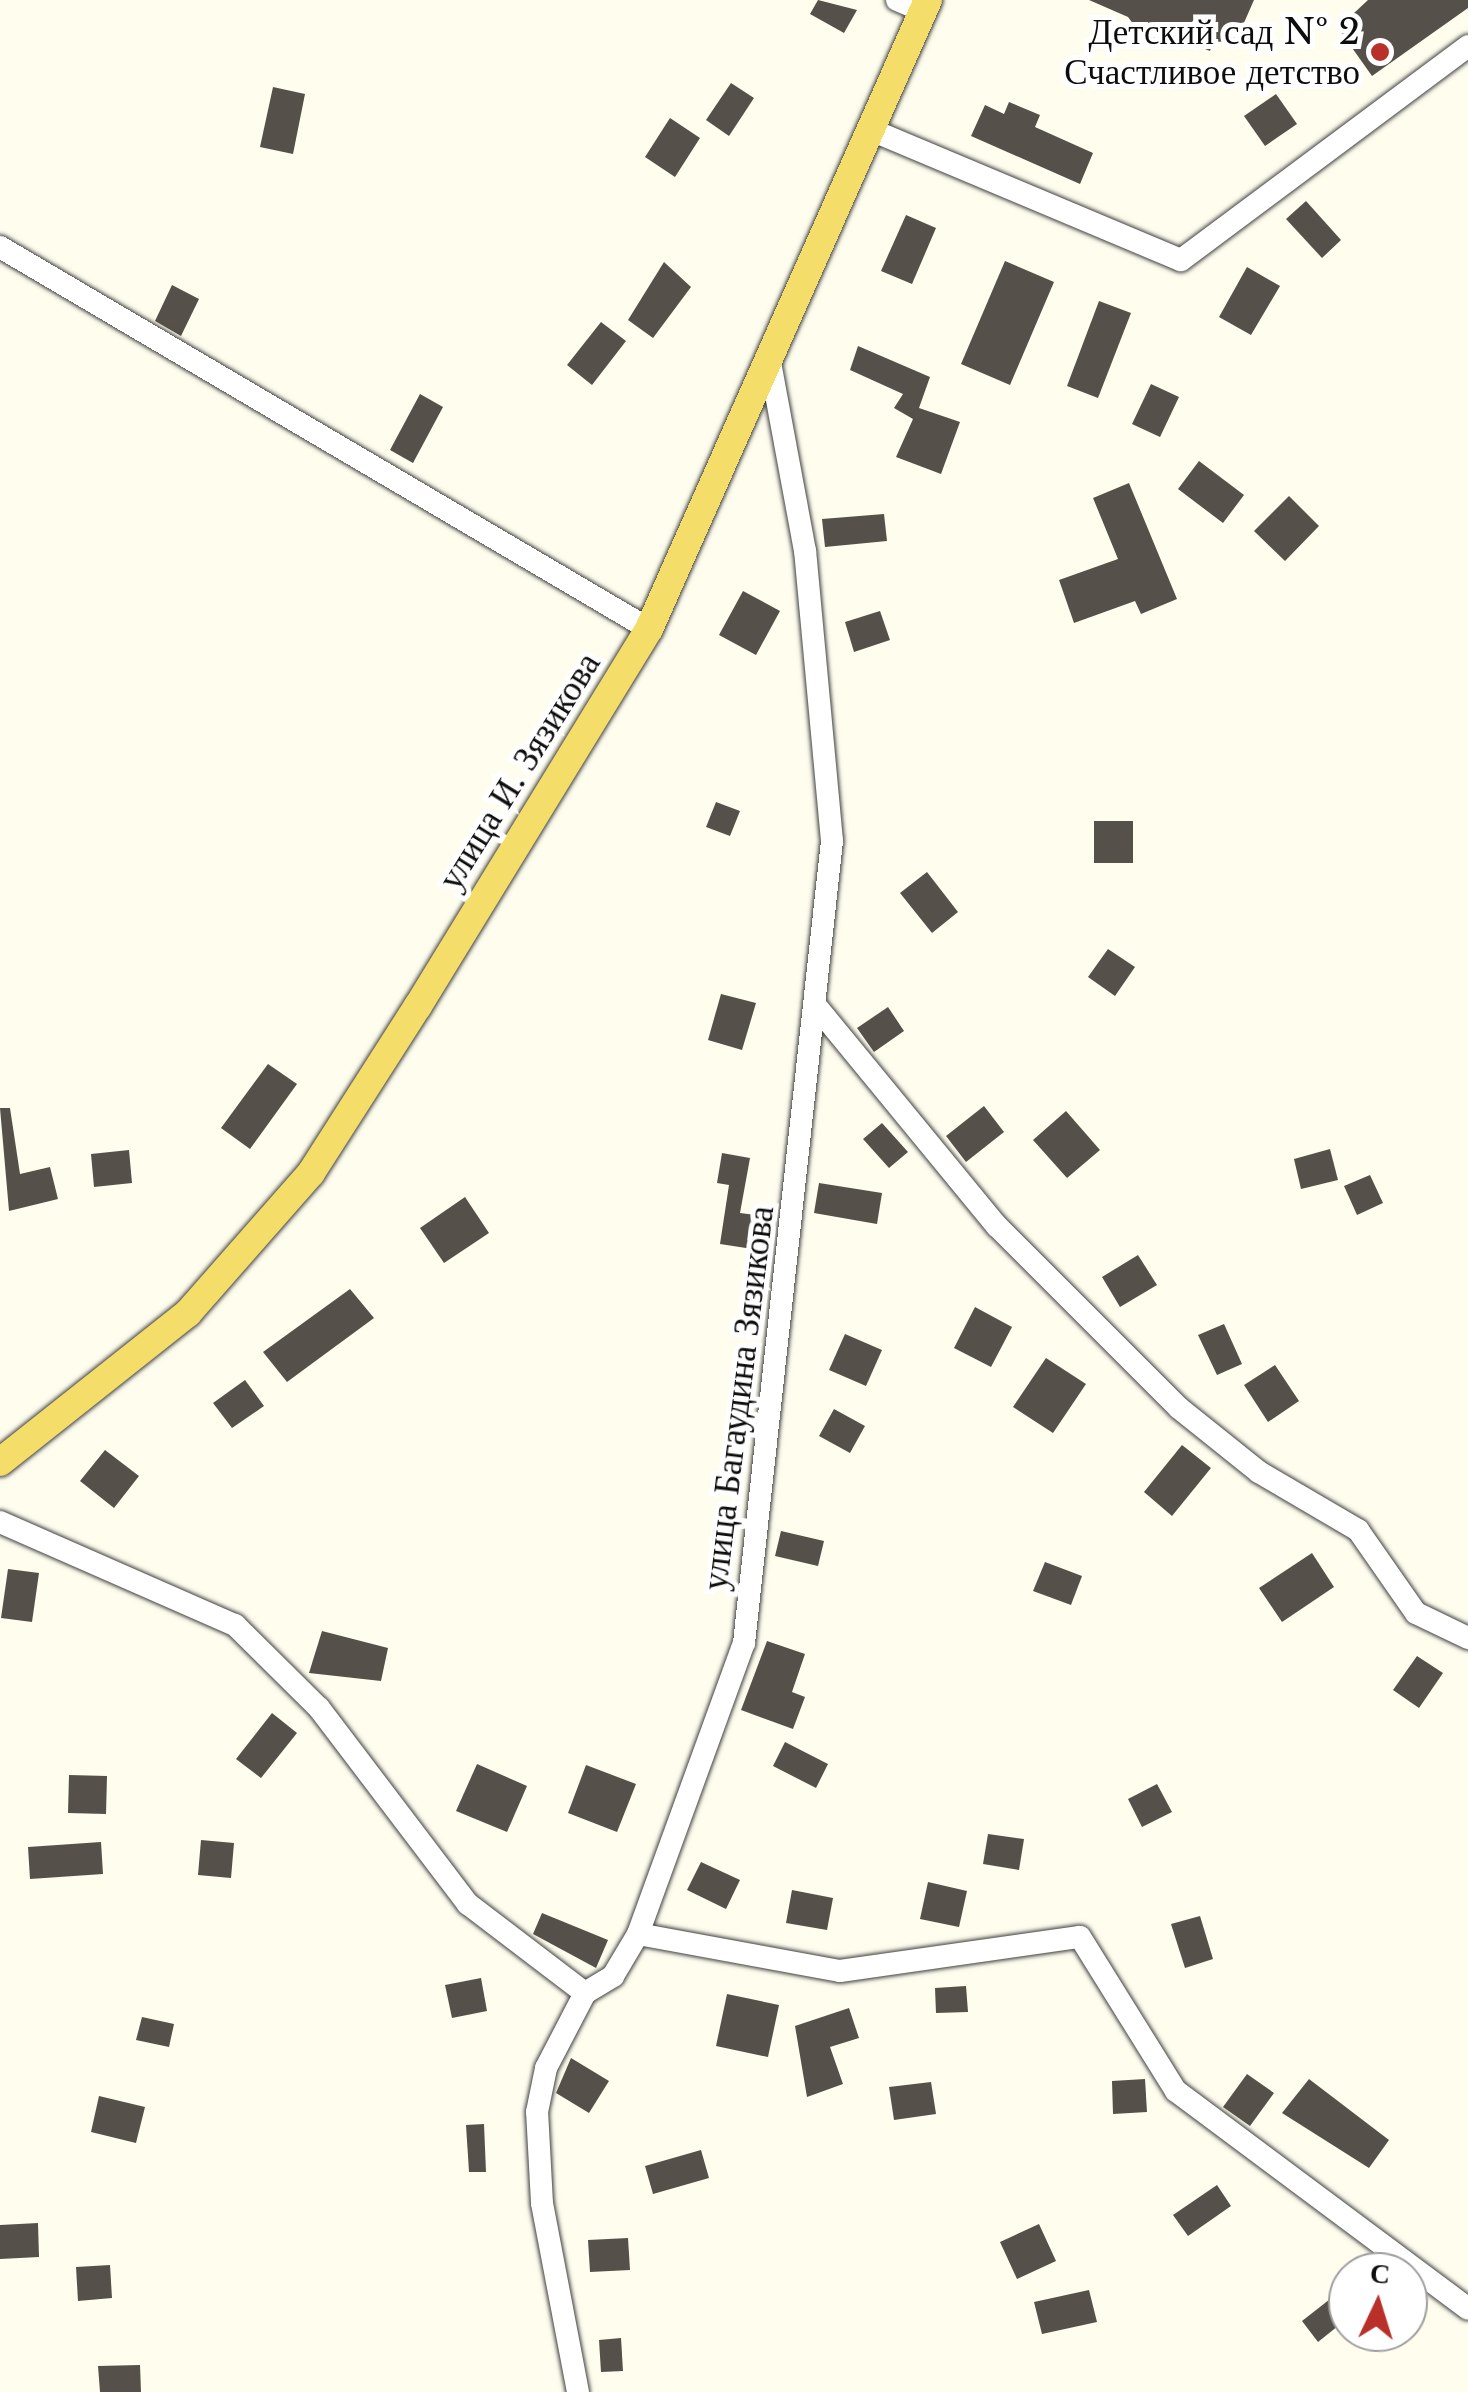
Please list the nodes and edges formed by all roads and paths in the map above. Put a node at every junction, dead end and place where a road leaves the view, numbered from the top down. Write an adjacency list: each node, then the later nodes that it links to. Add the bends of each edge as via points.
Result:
1 (916, 4): 3 (main road, улица И. Зязикова)
2 (1468, 46): 3 (street, via 1181,260)
3 (868, 129): 5 (main road, улица И. Зязикова)
4 (0, 247): 6 (street)
5 (770, 364): 6 (main road, улица И. Зязикова); 7 (street, улица Багаудина Зязикова, via 824,723 832,841)
6 (649, 629): 8 (main road, улица И. Зязикова, via 310,1173 188,1313)
7 (816, 1006): 10 (street, via 997,1226 1179,1408 1259,1472 1358,1530 1416,1613); 11 (street, улица Багаудина Зязикова, via 744,1643)
8 (0, 1462)
9 (0, 1522): 12 (street, via 235,1624 330,1722 468,1904)
10 (1468, 1638)
11 (638, 1934): 12 (street, улица Багаудина Зязикова, via 613,1976); 13 (street, via 840,1971 1080,1937 1176,2091)
12 (584, 1994): 14 (street, улица Багаудина Зязикова, via 546,2068 536,2150)
13 (1468, 2309)
14 (578, 2392)

